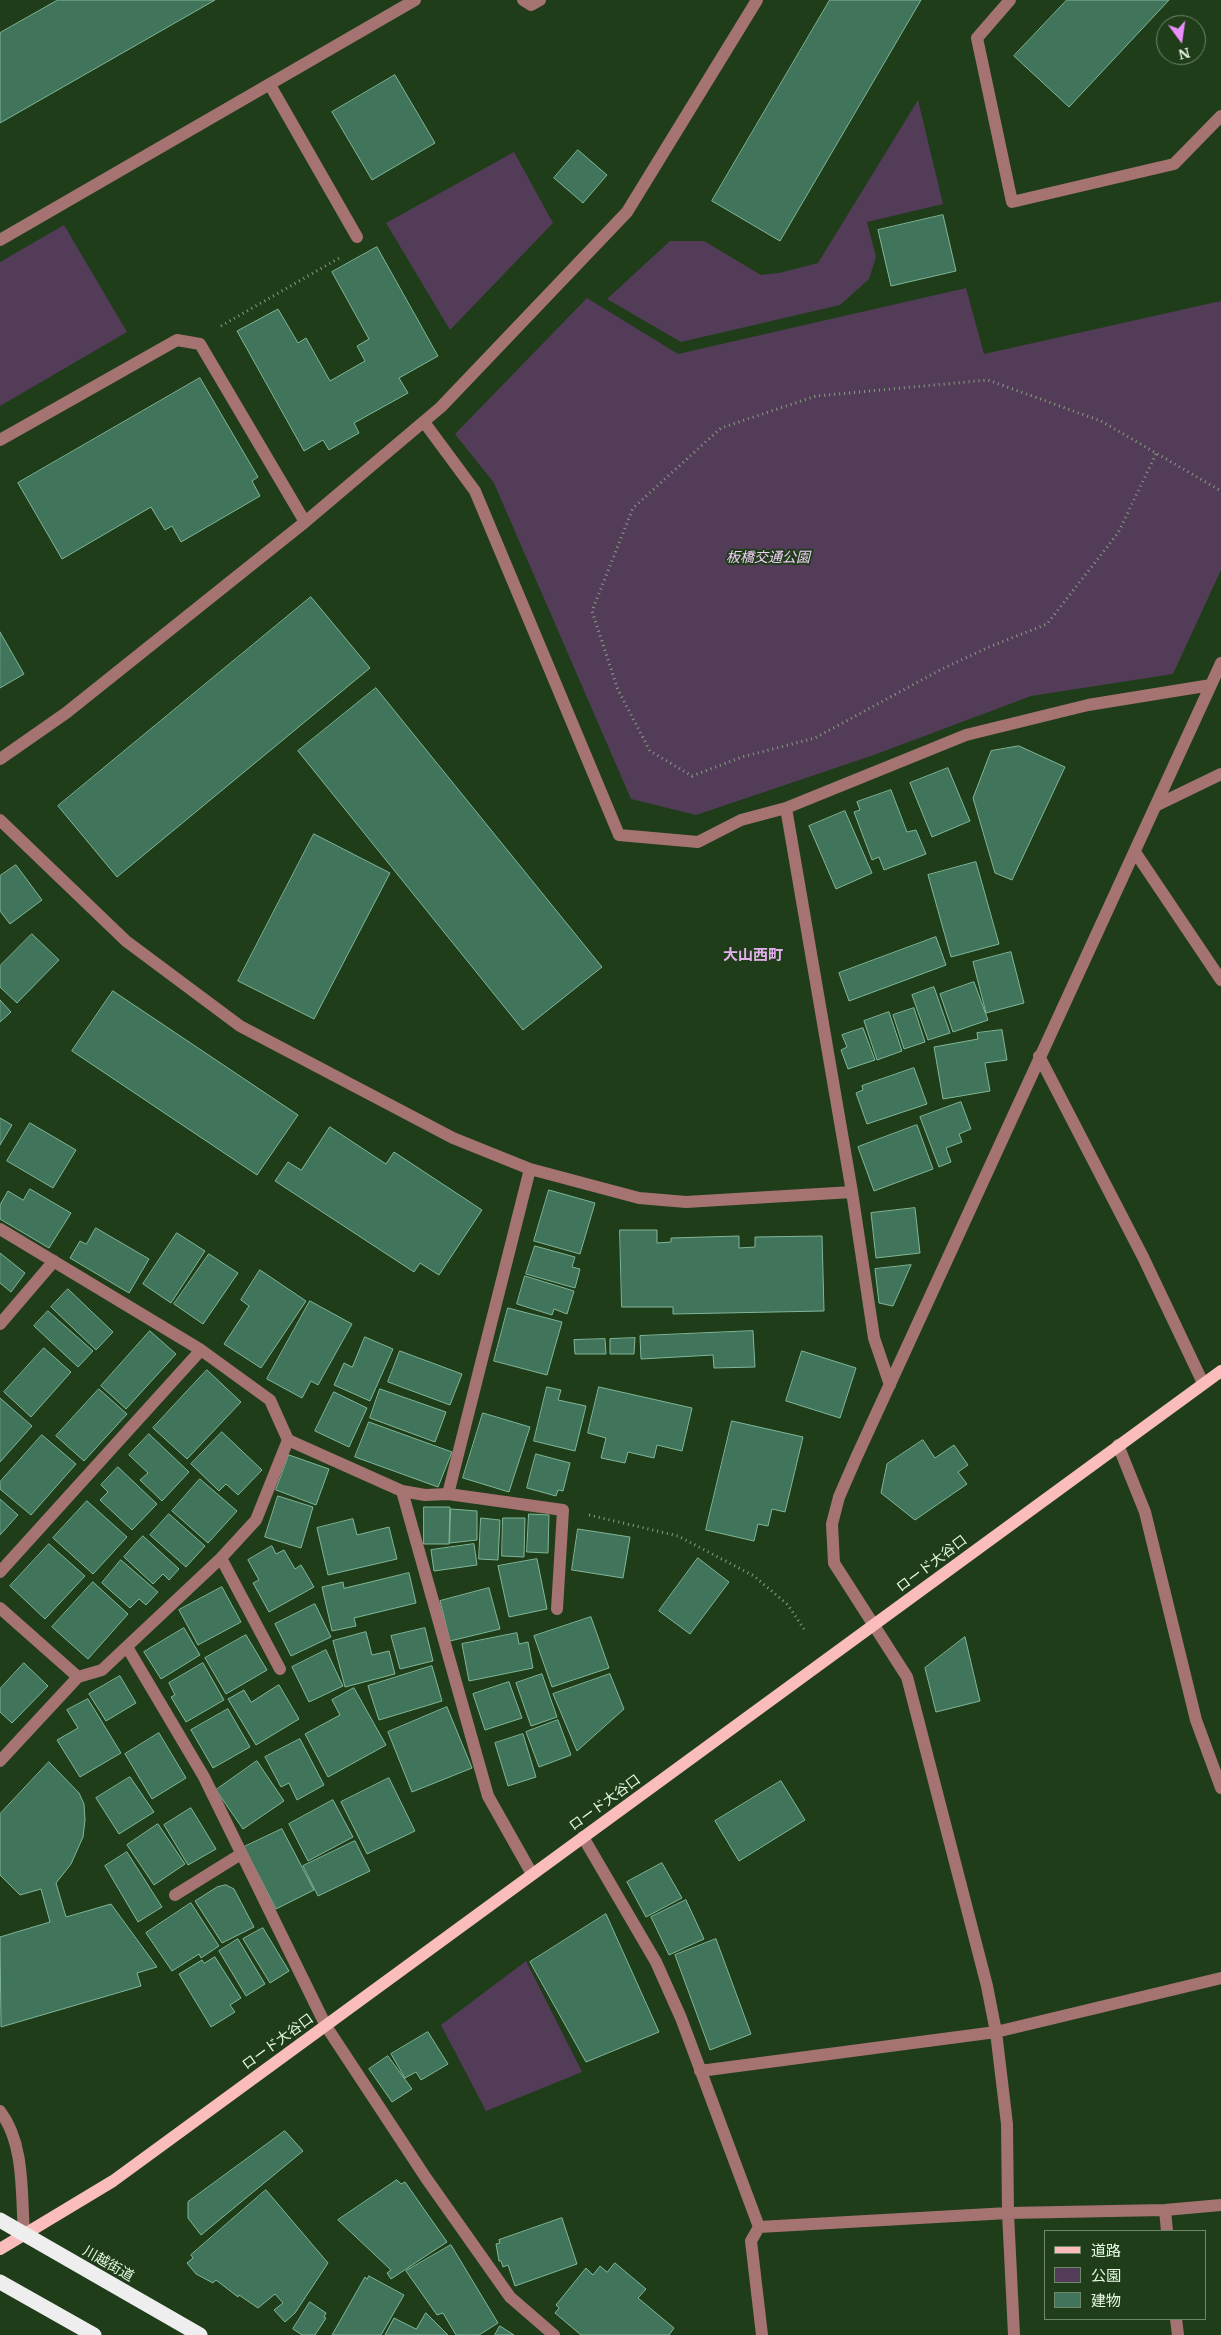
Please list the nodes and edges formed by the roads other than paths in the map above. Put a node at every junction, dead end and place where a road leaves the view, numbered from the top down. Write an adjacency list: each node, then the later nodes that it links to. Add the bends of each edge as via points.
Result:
1 (415, 0): 6 (street)
2 (523, 0): 3 (street, via 531,5)
3 (540, 0)
4 (757, 0): 10 (street, via 628,212)
5 (1005, 2): 7 (street, via 977,38 1012,202 1174,164)
6 (270, 85): 8 (street); 9 (street)
7 (1221, 116)
8 (357, 237)
9 (0, 240)
10 (424, 422): 12 (street); 18 (street, via 475,491 619,835 698,842 741,820)
11 (0, 440): 12 (street, via 177,340 200,344)
12 (305, 522): 15 (street, via 66,713)
13 (1221, 663): 14 (street)
14 (1211, 685): 17 (street); 18 (street, via 1088,706 966,735)
15 (0, 759)
16 (1221, 774): 17 (street)
17 (1157, 805): 20 (street)
18 (786, 808): 24 (street)
19 (0, 820): 23 (street, via 126,941 240,1026 453,1138)
20 (1136, 852): 21 (street); 22 (street)
21 (1221, 980)
22 (1039, 1056): 30 (street, via 1143,1257); 31 (street)
23 (530, 1169): 24 (street, via 639,1198 686,1202); 35 (street)
24 (852, 1192): 31 (street, via 874,1338)
25 (0, 1229): 26 (street)
26 (54, 1261): 27 (street); 28 (street)
27 (0, 1324)
28 (201, 1350): 32 (street, via 270,1400); 37 (street)
29 (1221, 1371): 30 (main road, ロード大谷口)
30 (1203, 1383): 33 (main road, ロード大谷口)
31 (890, 1385): 40 (street, via 839,1497 832,1524 834,1563)
32 (288, 1440): 34 (street); 36 (street, via 256,1520)
33 (1118, 1445): 40 (main road, ロード大谷口); 45 (street, via 1145,1512 1196,1720)
34 (402, 1491): 35 (street); 48 (street, via 488,1796)
35 (448, 1494): 39 (street, via 563,1510)
36 (221, 1558): 41 (street); 42 (street)
37 (0, 1572)
38 (0, 1608): 43 (street)
39 (556, 1609)
40 (874, 1626): 46 (main road, ロード大谷口); 52 (street, via 907,1677)
41 (127, 1647): 43 (street, via 102,1670); 47 (street, via 204,1777)
42 (280, 1669)
43 (78, 1677): 44 (street)
44 (0, 1761)
45 (1221, 1788)
46 (583, 1837): 48 (main road, ロード大谷口); 53 (street, via 656,1962)
47 (241, 1854): 49 (street); 51 (street)
48 (532, 1874): 51 (main road, ロード大谷口)
49 (175, 1895)
50 (1221, 1978): 52 (street)
51 (326, 2026): 61 (main road, ロード大谷口, via 103,2188); 67 (street, via 426,2178 510,2297)
52 (996, 2032): 53 (street); 57 (street, via 1007,2124)
53 (700, 2071): 59 (street)
54 (0, 2110): 61 (street, via 9,2123 17,2146)
55 (1221, 2205): 56 (street)
56 (1165, 2210): 57 (street); 60 (street)
57 (1008, 2213): 59 (street); 69 (street)
58 (0, 2220): 61 (highway, 川越街道)
59 (759, 2227): 68 (street, via 751,2240)
60 (1167, 2230)
61 (24, 2233): 62 (main road, ロード大谷口); 66 (highway, 川越街道)
62 (0, 2249)
63 (0, 2282): 65 (highway)
64 (1176, 2320): 70 (street)
65 (94, 2335)
66 (200, 2335)
67 (554, 2335)
68 (762, 2335)
69 (1014, 2335)
70 (1178, 2335)

